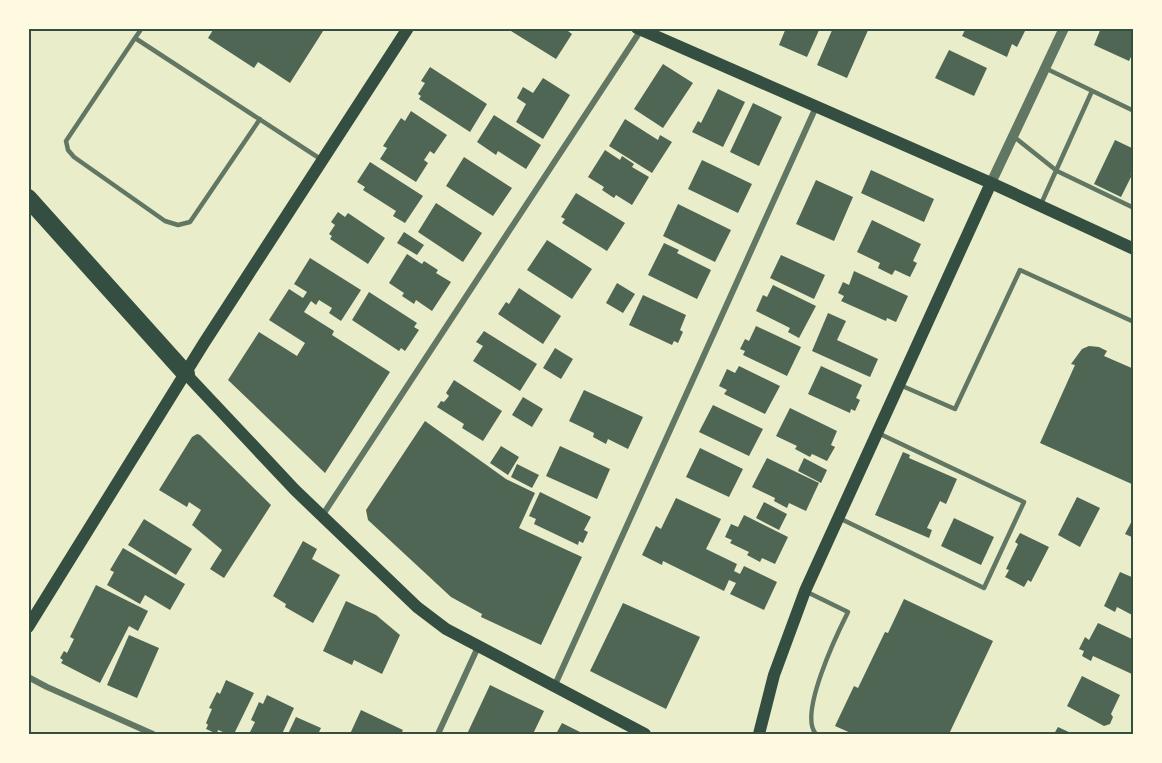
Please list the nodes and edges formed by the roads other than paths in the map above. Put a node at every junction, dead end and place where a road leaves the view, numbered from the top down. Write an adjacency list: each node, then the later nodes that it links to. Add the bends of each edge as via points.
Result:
1 (142, 28): 5 (lane)
2 (408, 28): 12 (main road)
3 (1064, 28): 6 (street)
4 (639, 29): 8 (main road); 23 (street)
5 (135, 38): 10 (lane); 10 (lane, via 66,141 74,157 165,221 178,225 190,222)
6 (1045, 68): 7 (lane); 11 (street)
7 (1092, 92): 9 (lane); 13 (lane)
8 (817, 106): 14 (main road); 29 (street)
9 (1134, 111)
10 (260, 119): 12 (lane)
11 (1013, 136): 13 (lane); 14 (street)
12 (322, 160): 20 (main road)
13 (1057, 171): 16 (lane); 17 (lane)
14 (991, 183): 16 (main road); 21 (main road)
15 (28, 198): 20 (highway)
16 (1040, 206): 18 (main road)
17 (1134, 208)
18 (1134, 249)
19 (1134, 322): 21 (lane, via 1020,270 955,409)
20 (186, 374): 23 (main road); 26 (main road)
21 (900, 385): 22 (main road)
22 (878, 433): 24 (main road); 24 (lane, via 1024,502 984,588)
23 (322, 516): 27 (main road, via 417,607)
24 (839, 518): 25 (main road)
25 (805, 591): 33 (main road, via 781,655); 34 (lane, via 848,612 820,679 810,720)
26 (28, 627)
27 (478, 647): 29 (main road); 31 (street)
28 (28, 677): 30 (street)
29 (555, 687): 32 (main road)
30 (153, 735)
31 (438, 735)
32 (645, 735)
33 (759, 735)
34 (816, 735)

